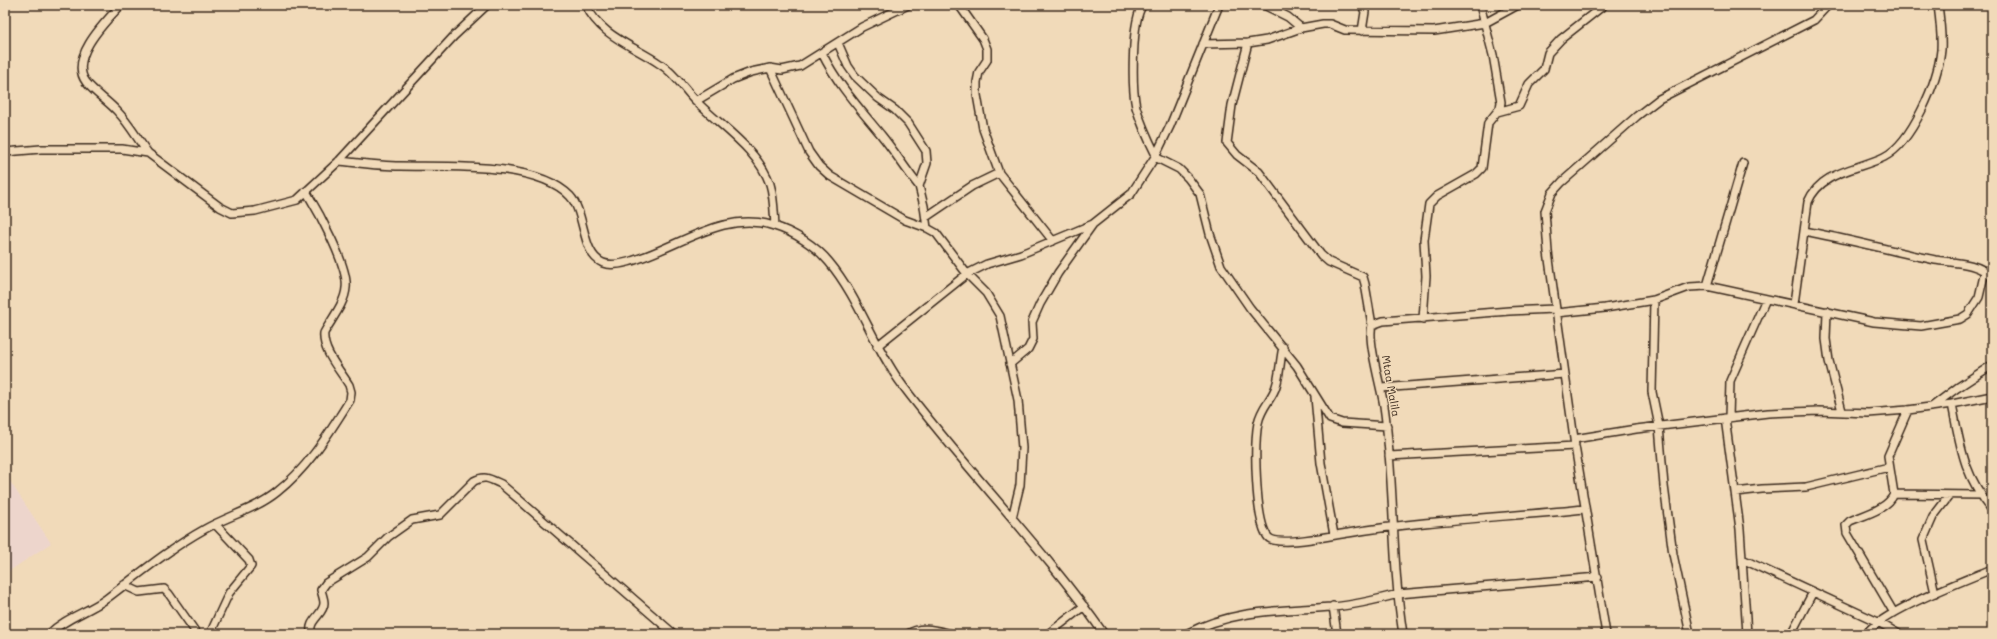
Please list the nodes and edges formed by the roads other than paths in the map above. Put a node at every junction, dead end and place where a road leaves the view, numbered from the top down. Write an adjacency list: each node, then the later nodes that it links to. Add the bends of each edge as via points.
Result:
1 (121, 5): 26 (street, via 90,42 82,61 81,72 86,81 119,113)
2 (487, 5): 28 (street, via 454,36)
3 (586, 5): 23 (street, via 595,21 622,43 661,64)
4 (908, 5): 18 (street, via 862,27)
5 (959, 5): 30 (street, via 987,49 987,60 979,72 977,95 983,129)
6 (1143, 5): 27 (street, via 1137,20 1133,51 1136,105 1143,129)
7 (1219, 5): 20 (street)
8 (1264, 5): 16 (street, via 1288,17)
9 (1362, 5): 17 (street, via 1365,12)
10 (1480, 5): 15 (street)
11 (1518, 5): 15 (street)
12 (1604, 5): 24 (street, via 1560,39 1548,54 1544,69 1529,84 1519,106)
13 (1828, 5): 46 (street, via 1814,20 1659,99 1636,116 1552,193 1545,211)
14 (1938, 5): 37 (street, via 1941,41 1934,83 1906,138 1883,157 1821,183 1812,192 1808,202)
15 (1485, 23): 17 (street, via 1423,32); 24 (street, via 1501,102)
16 (1301, 28): 17 (street, via 1330,24 1345,30); 19 (street, via 1267,40)
17 (1362, 31)
18 (838, 43): 21 (street); 31 (street, via 855,76 908,123 922,143 927,163)
19 (1248, 43): 20 (street); 49 (street, Mtaa Malila, via 1232,105 1227,143 1237,155 1259,172 1321,255 1329,262 1362,277 1366,284)
20 (1203, 44): 27 (street)
21 (822, 53): 22 (street, via 800,66 782,70); 31 (street, via 850,98)
22 (770, 68): 23 (street, via 733,79); 36 (street, via 809,152 819,166 830,176 905,220)
23 (696, 101): 35 (street, via 757,159 770,183)
24 (1497, 112): 48 (street, via 1488,122 1482,168 1437,196 1430,204 1424,240 1426,276)
25 (5, 152): 26 (street, via 40,149 122,149)
26 (148, 153): 32 (street, via 220,207 232,213 255,211 297,200)
27 (1156, 156): 34 (street, via 1131,194); 51 (street, via 1179,169 1200,194 1210,234 1222,266 1250,308)
28 (339, 161): 32 (street); 35 (street, via 513,171 532,175 555,185 569,195 578,208 590,250 596,259 604,264 618,264 650,256 714,227 732,222 752,220)
29 (1743, 163): 42 (street)
30 (999, 173): 33 (street, via 972,186); 38 (street)
31 (919, 186): 33 (street)
32 (306, 191): 75 (street, via 346,275 344,298 323,338 325,347 349,385 350,400 315,455 278,492)
33 (926, 217): 36 (street)
34 (1093, 224): 38 (street); 52 (street, via 1058,273 1040,304 1032,322 1033,339 1028,349)
35 (775, 226): 50 (street, via 792,233 818,250 829,261 844,282)
36 (927, 228): 40 (street, via 936,233)
37 (1804, 231): 39 (street, via 1851,239 1936,260 1964,263); 45 (street)
38 (1053, 241): 40 (street, via 987,264)
39 (1985, 271): 41 (street); 47 (street, via 1975,306 1960,319 1920,326 1896,325)
40 (967, 274): 50 (street, via 946,288); 52 (street, via 986,293 1000,316)
41 (1992, 277)
42 (1707, 286): 43 (street); 44 (street, via 1689,287)
43 (1766, 299): 45 (street); 62 (street, via 1730,381)
44 (1654, 300): 46 (street, via 1605,308); 64 (street, via 1652,392)
45 (1794, 304): 47 (street)
46 (1556, 311): 48 (street, via 1509,311); 54 (street)
47 (1827, 311): 61 (street, via 1826,339 1829,361)
48 (1423, 319): 49 (street, via 1383,321)
49 (1372, 325): 55 (street, Mtaa Malila, via 1371,340)
50 (877, 346): 74 (street, via 901,384 958,457)
51 (1283, 347): 56 (street); 77 (street, via 1276,387 1262,409 1258,425 1256,490 1260,516 1268,536 1274,541)
52 (1010, 364): 74 (street, via 1018,400 1022,448 1020,485)
53 (1992, 365): 59 (street)
54 (1565, 374): 55 (street); 65 (street)
55 (1381, 388): 63 (street, Mtaa Malila)
56 (1315, 396): 63 (street, via 1333,421); 77 (street, via 1322,463)
57 (1992, 396): 58 (street)
58 (1952, 404): 59 (street); 70 (street, via 1963,460)
59 (1932, 407): 60 (street)
60 (1908, 410): 61 (street, via 1868,413); 67 (street, via 1888,456)
61 (1842, 411): 62 (street, via 1790,412)
62 (1727, 418): 64 (street); 68 (street)
63 (1387, 426): 66 (street, Mtaa Malila)
64 (1659, 426): 65 (street); 102 (street, via 1673,554)
65 (1575, 443): 66 (street); 72 (street)
66 (1389, 456): 76 (street, Mtaa Malila)
67 (1889, 467): 68 (street, via 1806,487); 69 (street)
68 (1735, 492): 78 (street)
69 (1894, 494): 71 (street); 87 (street, via 1884,506 1846,525 1847,533)
70 (1981, 495): 71 (street); 73 (street)
71 (1949, 496): 83 (street, via 1933,518 1923,540)
72 (1585, 509): 76 (street); 80 (street)
73 (1992, 510)
74 (1012, 518): 85 (street)
75 (215, 524): 81 (street, via 142,570); 91 (street, via 249,560 251,566 229,593)
76 (1394, 527): 77 (street); 84 (street, Mtaa Malila)
77 (1334, 535)
78 (1742, 560): 82 (street); 103 (street)
79 (1992, 569): 83 (street)
80 (1598, 577): 84 (street); 101 (street)
81 (124, 585): 89 (street, via 104,600 56,626); 90 (street, via 139,592 164,589)
82 (1812, 592): 88 (street); 104 (street)
83 (1935, 593): 87 (street)
84 (1398, 594): 86 (street, via 1366,602); 100 (street, Mtaa Malila)
85 (1084, 606): 96 (street); 97 (street)
86 (1333, 606): 98 (street, via 1246,613 1216,620); 99 (street)
87 (1894, 614): 88 (street)
88 (1878, 622): 105 (street); 106 (street)
89 (49, 634)
90 (197, 634)
91 (210, 634)
92 (312, 634): 93 (street, via 311,626 323,607 321,590 326,583 368,557 412,520 440,515 480,477 501,484)
93 (674, 634)
94 (908, 634): 95 (street, via 929,629)
95 (952, 634)
96 (1048, 634)
97 (1104, 634)
98 (1186, 634)
99 (1336, 634)
100 (1403, 634)
101 (1606, 634)
102 (1690, 634)
103 (1747, 634)
104 (1791, 634)
105 (1866, 634)
106 (1899, 634)

